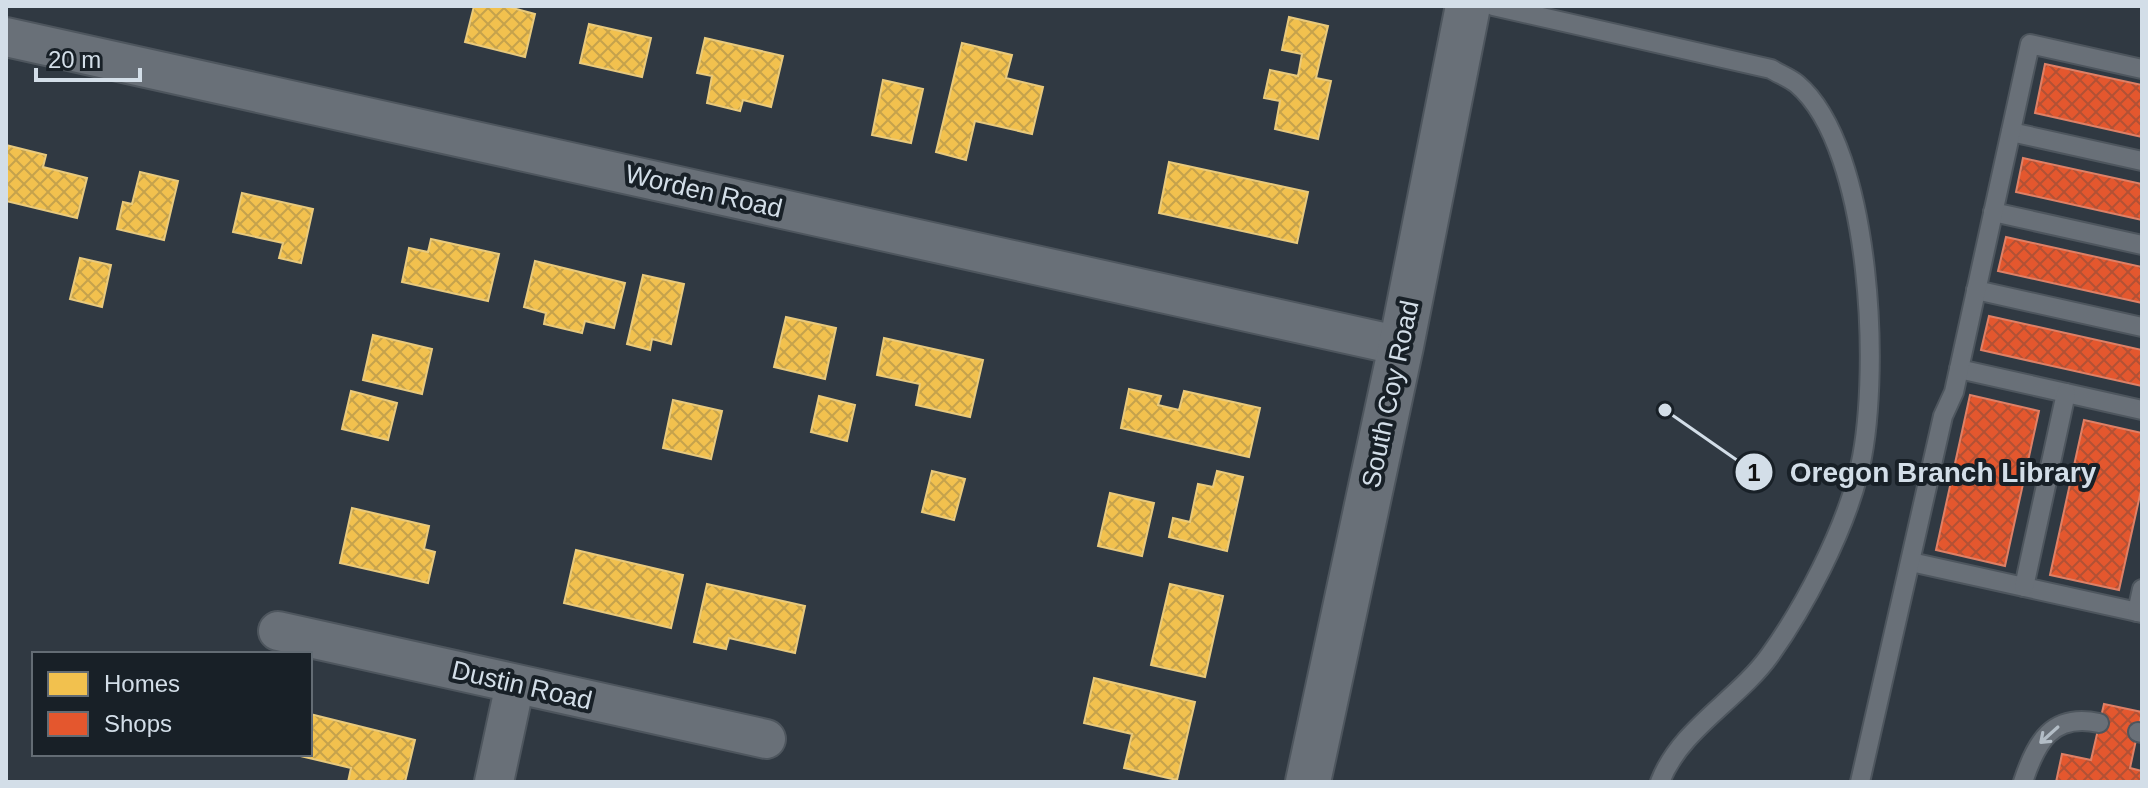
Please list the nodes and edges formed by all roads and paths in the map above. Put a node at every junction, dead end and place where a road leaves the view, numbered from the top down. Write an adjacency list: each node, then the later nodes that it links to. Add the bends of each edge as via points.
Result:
1 (1468, 6): 11 (street, South Coy Road)
2 (1493, 6): 25 (lane, via 1771,69 1798,85 1822,116 1846,173 1866,266 1871,399 1858,475 1808,591 1770,656 1674,752)
3 (6, 37): 11 (street, Worden Road)
4 (2142, 69): 5 (lane, via 2030,44)
5 (2011, 132): 6 (lane); 7 (lane)
6 (2142, 161)
7 (1993, 212): 8 (lane); 9 (lane)
8 (2142, 245)
9 (1976, 290): 10 (lane); 12 (lane)
10 (2142, 327)
11 (1401, 346): 24 (street, South Coy Road)
12 (1959, 369): 13 (lane); 15 (lane, via 1943,416)
13 (2066, 393): 14 (lane); 16 (lane)
14 (2142, 410)
15 (1911, 562): 16 (lane); 26 (lane)
16 (2024, 587): 18 (lane)
17 (2142, 589): 18 (lane)
18 (2140, 612)
19 (278, 631): 20 (street, Dustin Road)
20 (515, 684): 22 (street, Dustin Road); 23 (street)
21 (2099, 723): 27 (lane, one-way to 27, via 2082,719 2053,729 2031,758)
22 (766, 739)
23 (494, 782)
24 (1308, 782)
25 (1660, 782)
26 (1860, 782)
27 (2023, 782)

